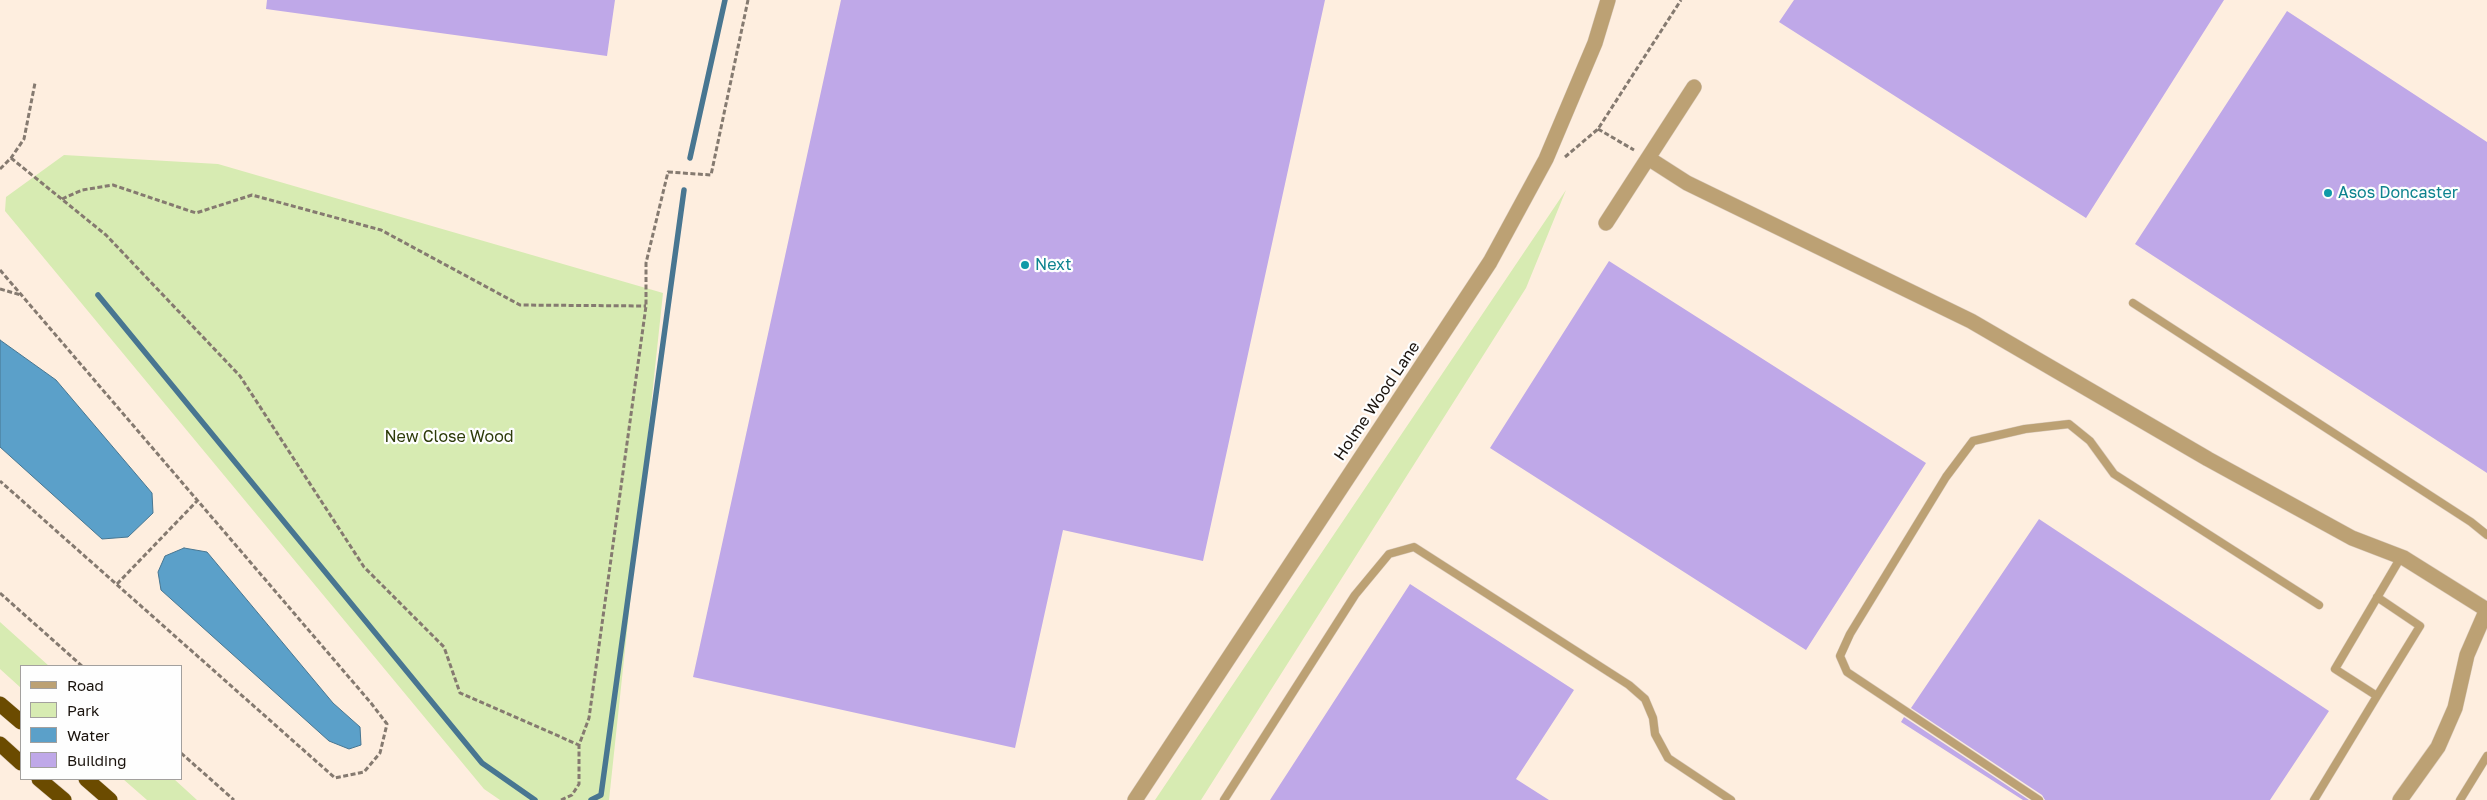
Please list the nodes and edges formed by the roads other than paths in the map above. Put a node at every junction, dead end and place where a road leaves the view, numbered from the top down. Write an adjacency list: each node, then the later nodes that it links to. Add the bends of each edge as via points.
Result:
1 (1608, 0): 21 (street, Holme Wood Lane, via 1595,44 1546,159 1490,262)
2 (1694, 87): 3 (street)
3 (1648, 158): 4 (street); 7 (street, via 1687,183 1971,321 2208,459 2352,538)
4 (1606, 223)
5 (2133, 302): 6 (lane)
6 (2487, 535)
7 (2401, 557): 8 (lane); 10 (street)
8 (2377, 597): 11 (lane, via 2336,669); 11 (lane, via 2420,626)
9 (2319, 605): 24 (lane, via 2114,474 2090,441 2069,424 2025,429 1973,441 1931,502 1850,634 1840,656 1847,672)
10 (2487, 609): 26 (street, via 2467,655 2455,708 2441,739)
11 (2377, 696): 25 (lane)
12 (0, 704): 13 (highway)
13 (20, 721)
14 (0, 744): 16 (highway)
15 (2487, 756): 27 (lane)
16 (20, 762)
17 (41, 780): 19 (highway)
18 (87, 780): 20 (highway)
19 (64, 800)
20 (110, 800)
21 (1135, 800)
22 (1224, 800): 23 (lane, via 1355,595 1389,554 1414,548 1629,685 1645,699 1655,734 1668,758)
23 (1731, 800)
24 (2039, 800)
25 (2314, 800)
26 (2400, 800)
27 (2460, 800)

